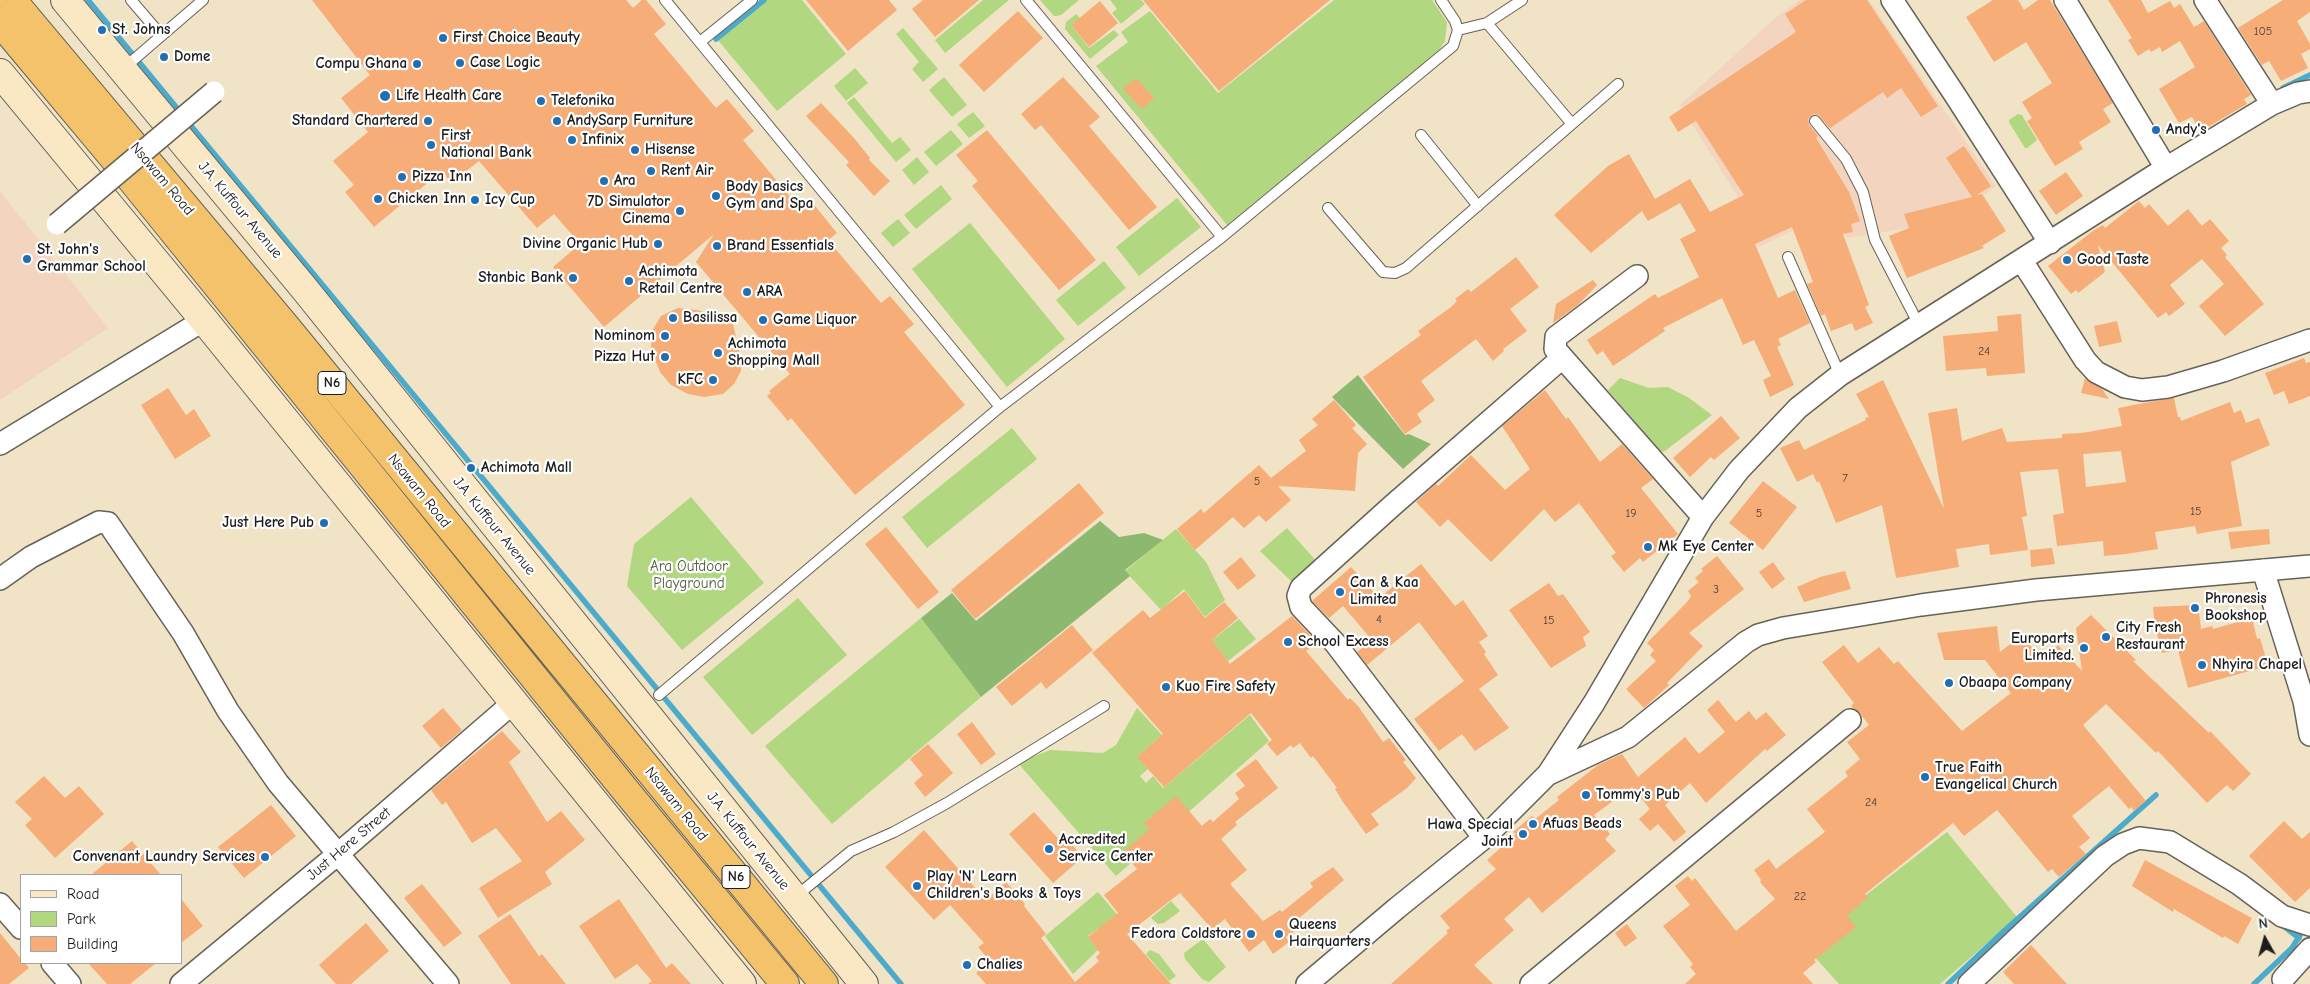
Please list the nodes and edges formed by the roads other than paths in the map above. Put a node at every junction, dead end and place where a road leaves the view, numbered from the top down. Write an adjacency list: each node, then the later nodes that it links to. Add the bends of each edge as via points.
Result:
1 (12, 0): 68 (highway, Nsawam Road / N6, via 287,328)
2 (65, 0): 18 (main road, J.A. Kuffour Avenue)
3 (131, 0): 16 (lane)
4 (203, 0): 16 (lane)
5 (665, 0): 17 (lane)
6 (752, 0): 17 (lane)
7 (1026, 0): 31 (lane)
8 (1441, 0): 15 (lane)
9 (1522, 0): 14 (lane)
10 (1892, 0): 32 (street)
11 (2065, 0): 27 (street)
12 (2205, 0): 23 (street)
13 (0, 22): 67 (highway, Nsawam Road / N6)
14 (1487, 23): 15 (lane); 25 (lane)
15 (1458, 30): 31 (lane, via 1453,46)
16 (161, 35): 18 (lane)
17 (700, 42): 41 (lane)
18 (123, 68): 56 (main road, J.A. Kuffour Avenue)
19 (0, 73): 36 (main road)
20 (1618, 84): 25 (lane)
21 (2310, 91): 23 (street)
22 (214, 92): 30 (street, bridge)
23 (2272, 104): 27 (street)
24 (1816, 121): 37 (lane, via 1846,159 1863,192 1875,240)
25 (1572, 124): 28 (lane)
26 (1421, 135): 28 (lane)
27 (2166, 168): 32 (street)
28 (1478, 206): 29 (lane, via 1406,268 1395,273 1383,272)
29 (1328, 208)
30 (57, 224)
31 (1222, 237): 41 (lane)
32 (2050, 243): 34 (street)
33 (1788, 257): 40 (lane)
34 (2022, 261): 37 (street); 38 (street, via 2085,360 2096,372 2125,387 2142,390 2168,387)
35 (1637, 276): 39 (street, via 1556,337 1555,350)
36 (204, 320): 42 (street); 49 (main road)
37 (1919, 325): 40 (street)
38 (2310, 340)
39 (1562, 358): 43 (street); 54 (street, via 1301,588 1298,596 1301,607 1335,643)
40 (1840, 375): 43 (street, via 1798,408 1766,440)
41 (1000, 408): 47 (lane)
42 (0, 444)
43 (1703, 517): 53 (street, via 1594,703)
44 (2310, 566): 45 (street)
45 (2263, 570): 48 (street); 53 (street, via 2036,590 1921,605 1758,635 1628,737)
46 (0, 579): 55 (street, via 48,548 99,522 108,523 182,634 233,719 278,783)
47 (659, 695)
48 (2307, 701): 52 (street)
49 (514, 702): 55 (street, Just Here Street); 66 (main road)
50 (1104, 706): 56 (lane, via 948,803 851,852)
51 (1850, 720): 71 (street)
52 (2310, 735)
53 (1548, 774): 54 (street)
54 (1484, 838): 70 (street)
55 (338, 854): 64 (street, Just Here Street); 65 (street)
56 (794, 898): 69 (main road, J.A. Kuffour Avenue)
57 (0, 904): 59 (street)
58 (2310, 925): 72 (street, via 2282,916 2239,884 2170,842 2139,838 2104,856)
59 (20, 927)
60 (2310, 949): 62 (street)
61 (53, 964): 63 (street)
62 (2282, 979)
63 (70, 984)
64 (181, 984)
65 (448, 984)
66 (742, 984)
67 (785, 984)
68 (824, 984)
69 (864, 984)
70 (1307, 984)
71 (1531, 984)
72 (1969, 984)

